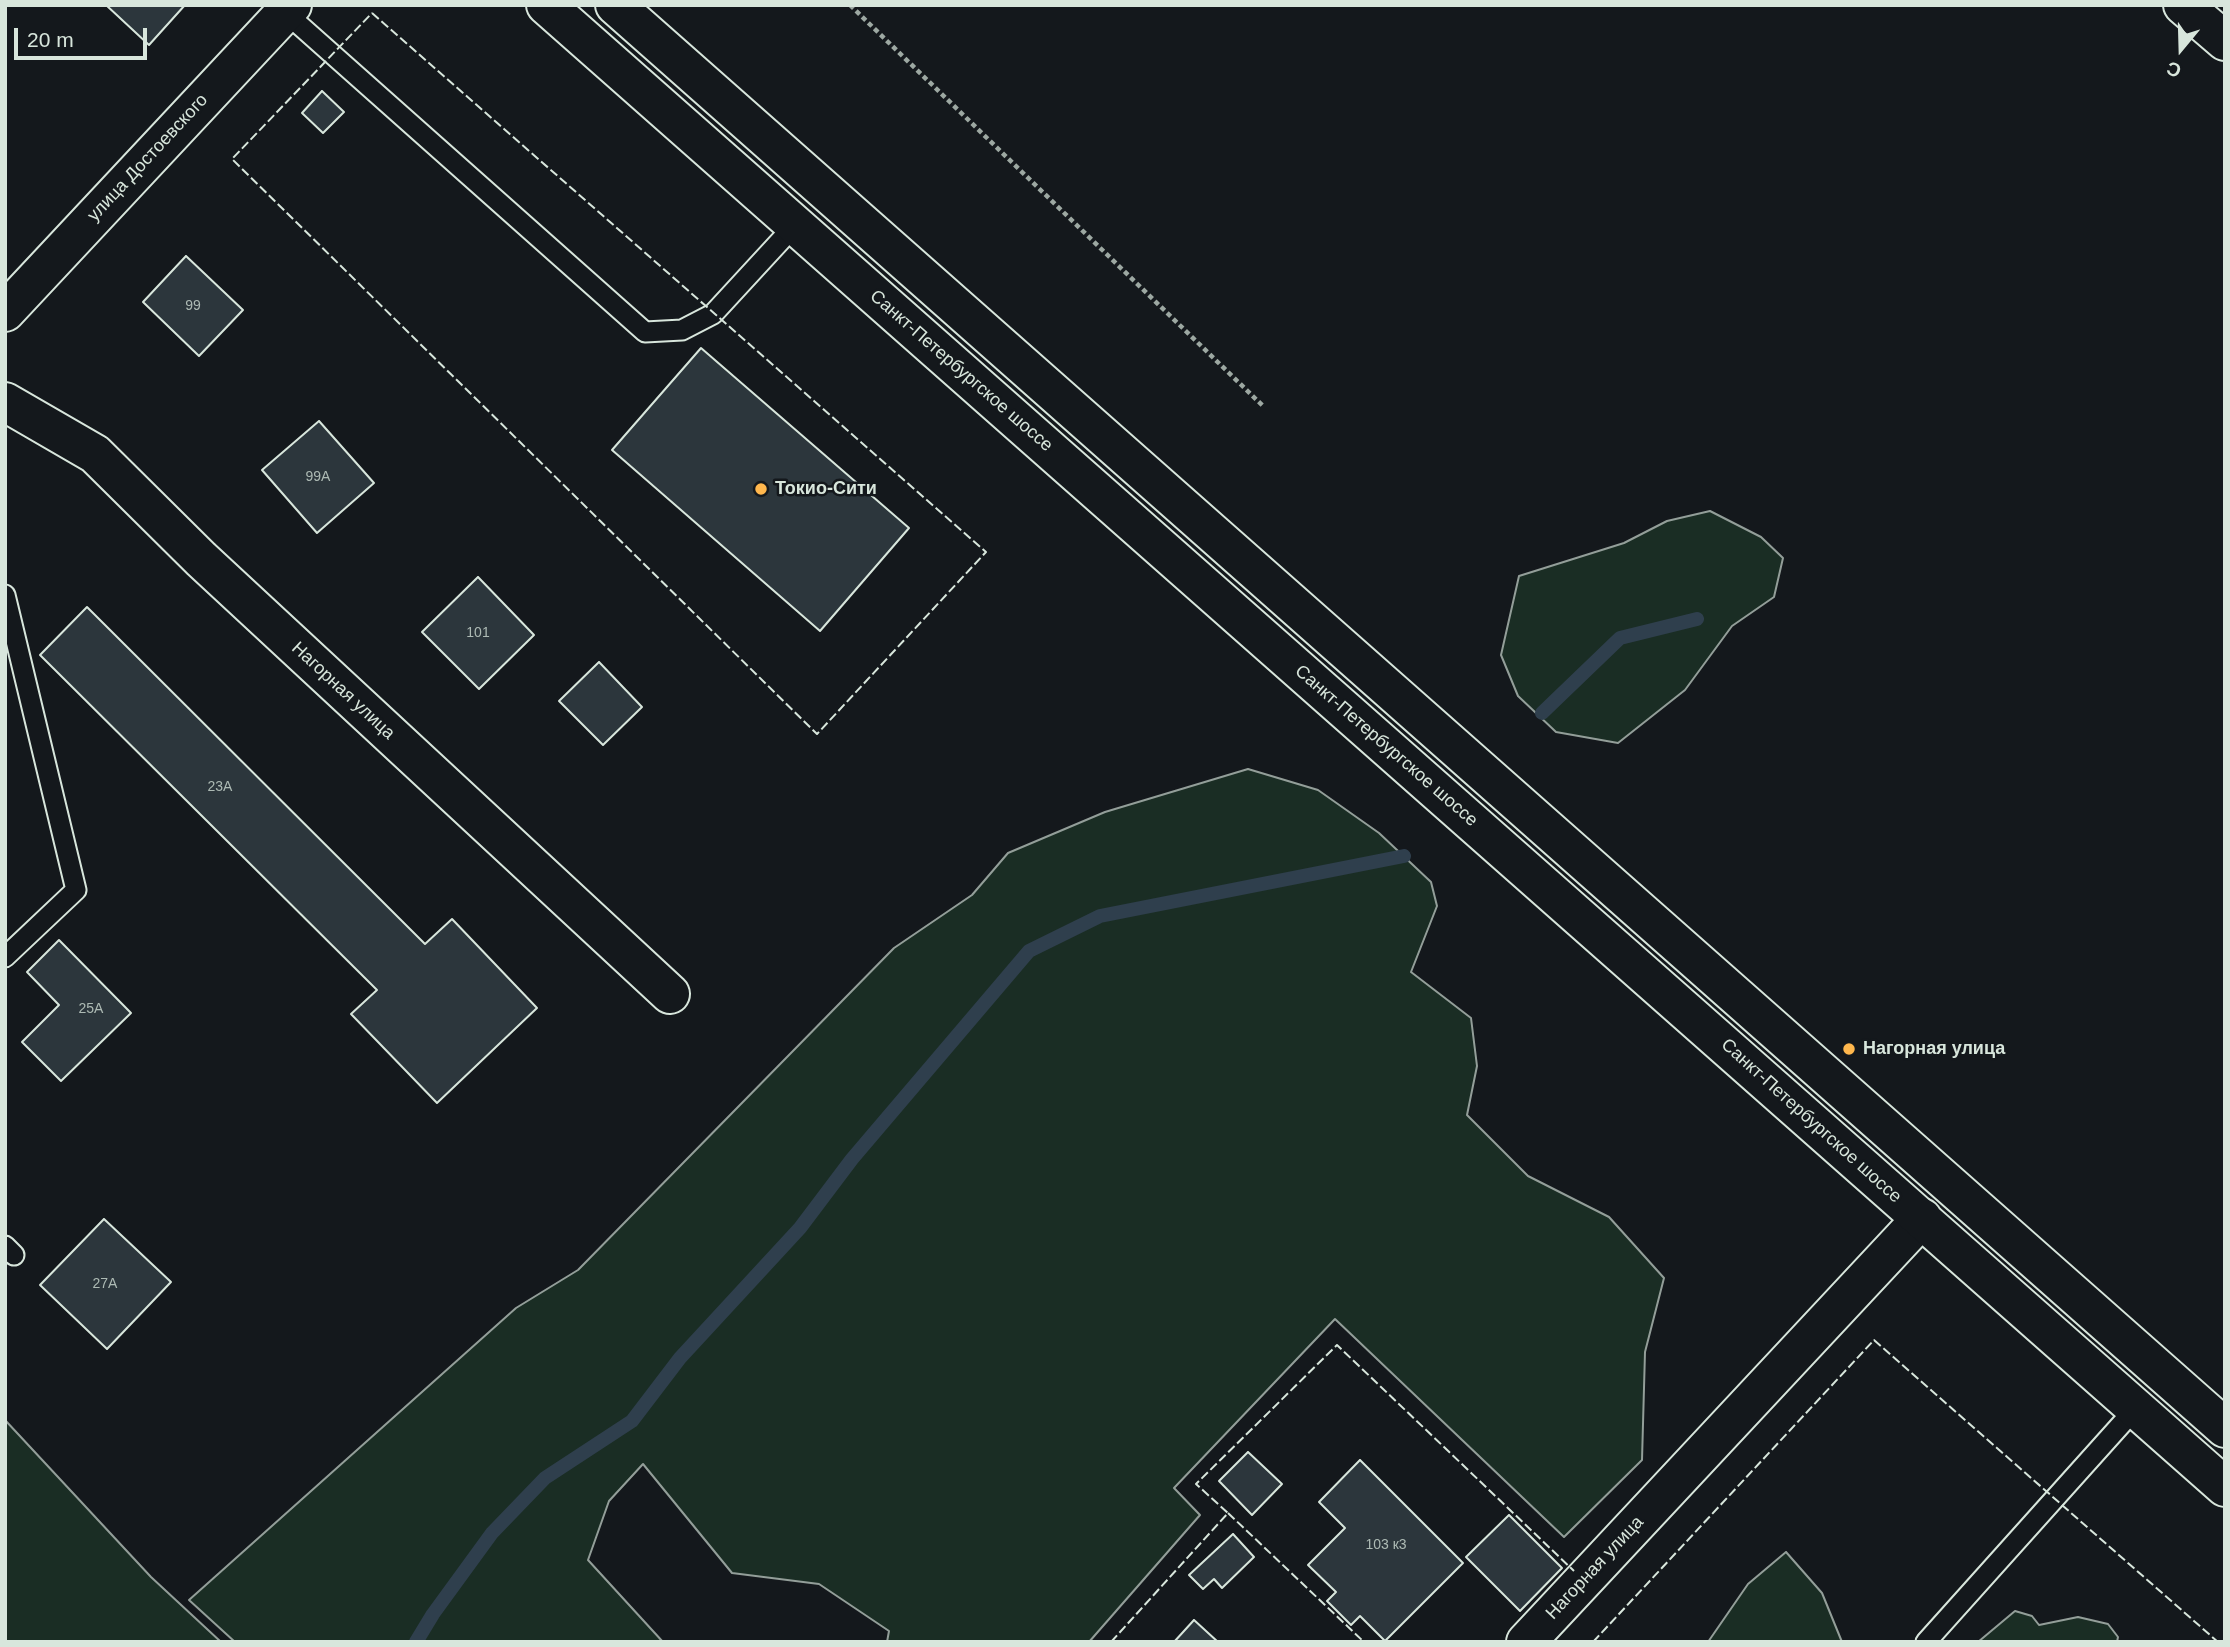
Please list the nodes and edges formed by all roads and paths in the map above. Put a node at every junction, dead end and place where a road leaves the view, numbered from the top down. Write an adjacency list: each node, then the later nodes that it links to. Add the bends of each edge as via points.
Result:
1 (547, 5): 7 (main road, Санкт-Петербургское шоссе)
2 (615, 5): 16 (main road)
3 (850, 5): 10 (path)
4 (2183, 5): 6 (main road)
5 (289, 9): 7 (lane, via 645,332 682,330 713,314); 8 (main road, улица Достоевского)
6 (2225, 41)
7 (795, 225): 14 (main road, Санкт-Петербургское шоссе)
8 (5, 312)
9 (5, 402): 13 (main road, Нагорная улица, via 95,454 201,559)
10 (1263, 406)
11 (5, 594): 12 (lane, via 76,890)
12 (5, 957)
13 (670, 994)
14 (1922, 1218): 15 (main road, Санкт-Петербургское шоссе); 18 (main road, Нагорная улица)
15 (2136, 1409): 17 (main road, Санкт-Петербургское шоссе); 19 (lane)
16 (2225, 1429)
17 (2225, 1487)
18 (1526, 1642)
19 (1926, 1642)

